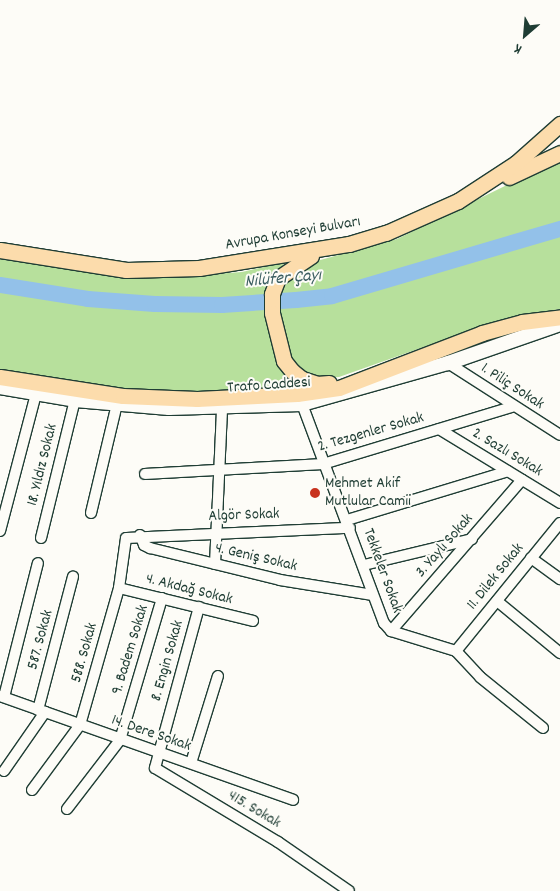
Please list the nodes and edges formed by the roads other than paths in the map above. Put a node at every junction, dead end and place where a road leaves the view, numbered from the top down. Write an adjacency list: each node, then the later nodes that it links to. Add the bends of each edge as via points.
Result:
1 (560, 124): 3 (main road, Avrupa Konseyi Bulvarı, via 516,163)
2 (560, 153): 3 (main road)
3 (458, 201): 5 (main road, Avrupa Konseyi Bulvarı, via 386,233)
4 (0, 250): 5 (main road, Avrupa Konseyi Bulvarı, via 126,270 200,268)
5 (322, 250): 9 (main road, via 289,268 278,278 272,294 272,313 284,361 302,379 317,384)
6 (560, 317): 9 (main road, via 522,322 482,333)
7 (560, 324): 8 (main road, Trafo Caddesi)
8 (448, 363): 15 (main road, Trafo Caddesi); 17 (street, 1. Piliç Sokak)
9 (377, 372): 10 (main road, via 339,388 296,394 196,399 123,396)
10 (0, 377)
11 (0, 387): 12 (main road, Trafo Caddesi)
12 (36, 394): 13 (main road, Trafo Caddesi); 29 (street, via 8,491)
13 (75, 400): 14 (main road, Trafo Caddesi); 32 (street, 18. Yıldız Sokak)
14 (117, 404): 16 (main road, Trafo Caddesi); 26 (street)
15 (302, 404): 16 (main road, Trafo Caddesi); 20 (street, Tekkeler Sokak)
16 (222, 407): 21 (street)
17 (512, 407): 18 (street, 2. Tezgenler Sokak); 19 (street, 1. Piliç Sokak)
18 (439, 429): 20 (street, 2. Tezgenler Sokak); 22 (street, 2. Sazlı Sokak)
19 (560, 435)
20 (323, 464): 21 (street, 2. Tezgenler Sokak); 28 (street, Tekkeler Sokak)
21 (219, 470): 23 (street, 2. Tezgenler Sokak); 30 (street)
22 (508, 472): 24 (street, 2. Sazlı Sokak); 28 (street, Algör Sokak)
23 (145, 474)
24 (522, 480): 25 (street, 2. Sazlı Sokak); 33 (street, 3. Yaylı Sokak)
25 (560, 503)
26 (91, 513)
27 (560, 523): 34 (street, 11. Dilek Sokak)
28 (348, 524): 30 (street, Algör Sokak); 37 (street, Tekkeler Sokak)
29 (0, 532)
30 (217, 532): 31 (street, Algör Sokak); 36 (street)
31 (140, 535): 36 (street, 4. Geniş Sokak, via 144,545 150,548); 40 (street, 588. Sokak, via 126,538)
32 (41, 538)
33 (472, 539): 37 (street); 46 (street, 3. Yaylı Sokak)
34 (531, 558): 39 (street); 43 (street, 11. Dilek Sokak)
35 (38, 563): 50 (street)
36 (215, 564): 41 (street, 4. Geniş Sokak, via 280,580)
37 (364, 565): 41 (street, Tekkeler Sokak)
38 (73, 577): 51 (street, 587. Sokak)
39 (560, 579)
40 (118, 588): 42 (street, 4. Akdağ Sokak); 52 (street, 588. Sokak)
41 (374, 596): 46 (street, Tekkeler Sokak, via 384,623)
42 (162, 598): 44 (street, 4. Akdağ Sokak); 54 (street, 9. Badem Sokak)
43 (497, 601): 47 (street, 11. Dilek Sokak); 48 (street)
44 (199, 608): 45 (street, 4. Akdağ Sokak); 55 (street, 8. Engin Sokak)
45 (253, 621)
46 (391, 631): 47 (street, Tekkeler Sokak)
47 (456, 651): 53 (street, via 480,677)
48 (560, 653)
49 (218, 676): 56 (street)
50 (2, 696): 51 (street, 14. Dere Sokak)
51 (42, 711): 52 (street, 14. Dere Sokak); 57 (street)
52 (80, 725): 54 (street, 14. Dere Sokak); 58 (street)
53 (543, 728)
54 (120, 740): 55 (street, 14. Dere Sokak); 60 (street)
55 (157, 752): 56 (street, 14. Dere Sokak); 61 (street, 415. Sokak, via 154,768 278,842)
56 (191, 763): 59 (street, 14. Dere Sokak)
57 (4, 771)
58 (32, 790)
59 (293, 800)
60 (67, 809)
61 (349, 891)

